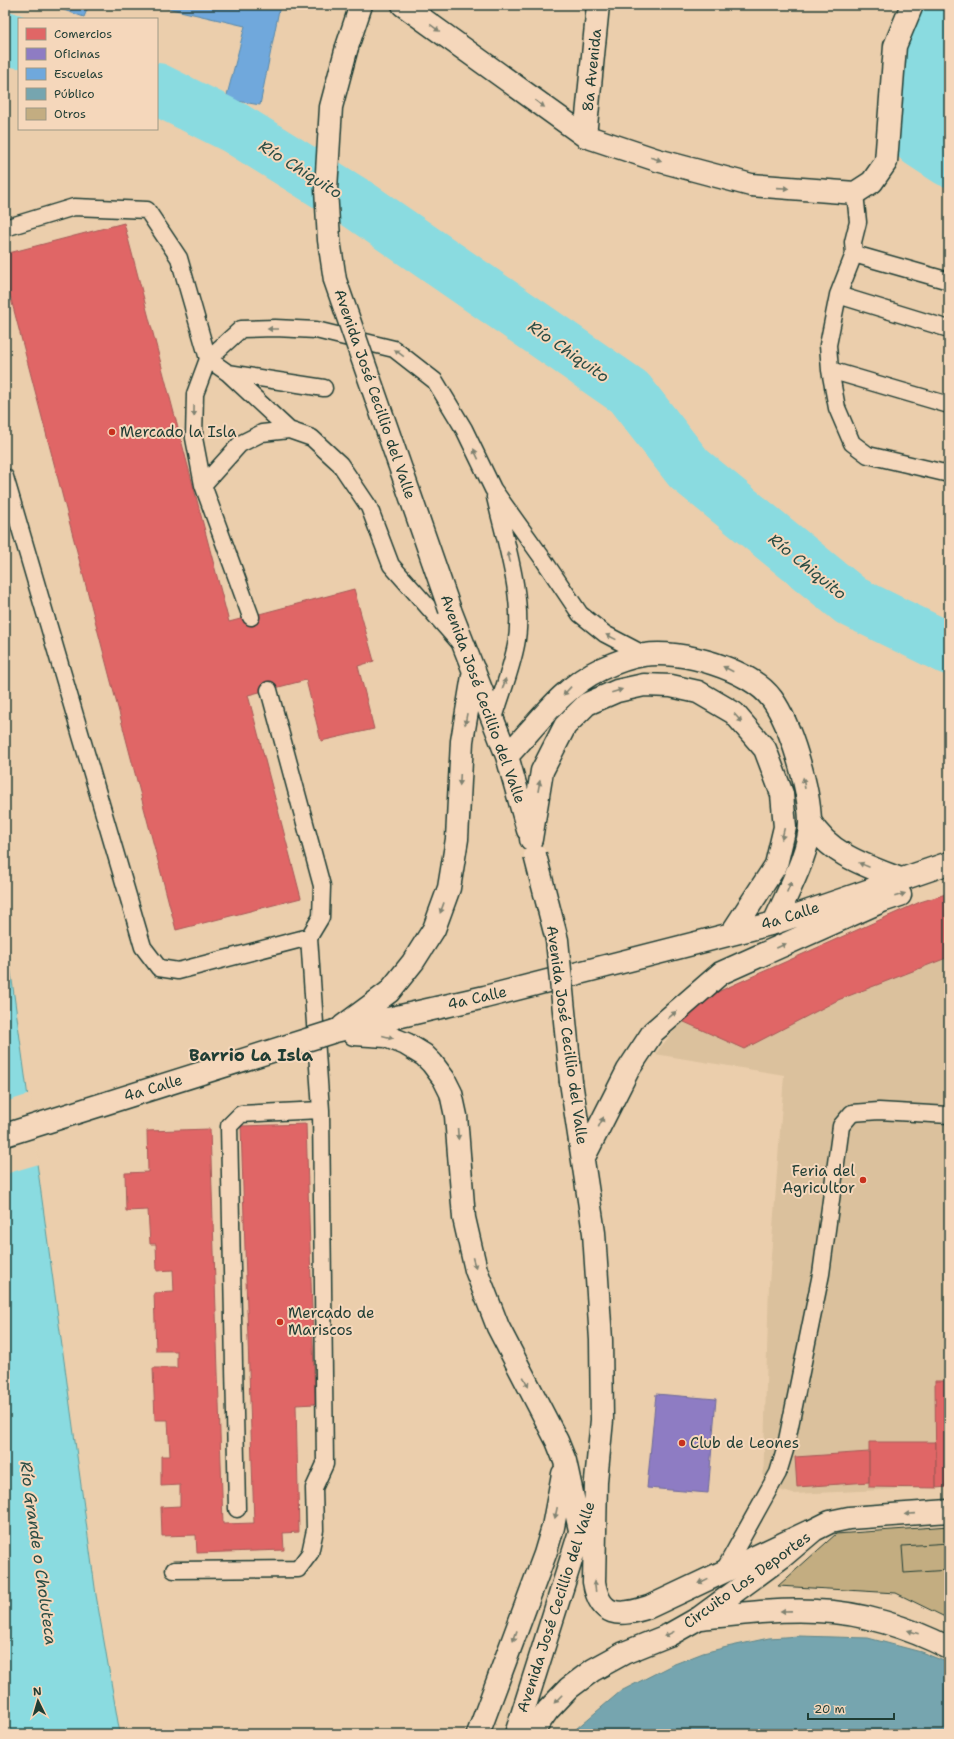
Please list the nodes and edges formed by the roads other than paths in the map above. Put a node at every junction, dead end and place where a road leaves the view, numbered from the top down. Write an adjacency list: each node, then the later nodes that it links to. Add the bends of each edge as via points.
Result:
1 (361, 5): 24 (street, Avenida José Cecillio del Valle, bridge, via 331,107 326,189 329,240 335,280 450,610)
2 (403, 5): 5 (street, one-way to 5)
3 (598, 5): 5 (street, 8a Avenida)
4 (912, 5): 6 (street, via 895,46 886,162 872,182)
5 (585, 136): 6 (street, one-way to 6, via 657,160 751,185)
6 (855, 193): 8 (lane, via 858,222 853,242)
7 (5, 228): 12 (lane, via 74,207 147,210 178,258)
8 (854, 254): 9 (lane); 10 (lane)
9 (949, 281)
10 (838, 295): 11 (lane); 13 (lane, via 828,345)
11 (949, 329)
12 (208, 359): 14 (lane); 20 (lane, one-way to 20, via 195,394 194,438); 21 (lane, one-way to 12, via 464,429 436,381 394,349 316,330 241,329)
13 (830, 370): 16 (lane); 18 (lane, via 837,408 852,443 868,455)
14 (228, 372): 15 (lane); 17 (lane)
15 (324, 388)
16 (949, 405)
17 (289, 430): 20 (lane, via 262,433 240,444); 24 (lane, via 312,438 340,464 369,507 391,565)
18 (949, 474)
19 (5, 477): 35 (lane, via 143,947 158,968 178,971)
20 (204, 485): 22 (lane)
21 (493, 489): 23 (lane, one-way to 21, via 604,634 580,614); 26 (lane, one-way to 21, via 516,644 518,607 511,564)
22 (251, 617)
23 (645, 655): 27 (street, one-way to 27, via 602,669 572,686); 28 (street, one-way to 23, via 802,772 790,733 771,698 749,680 724,666 686,656)
24 (471, 660): 26 (street, Avenida José Cecillio del Valle); 36 (street, one-way to 36, via 462,741 457,839 449,888 434,929 413,962 389,992)
25 (269, 690): 35 (lane, via 322,886 321,917)
26 (493, 722): 27 (street, Avenida José Cecillio del Valle)
27 (506, 756): 29 (street, Avenida José Cecillio del Valle)
28 (810, 822): 31 (street, one-way to 28, via 854,861 816,833); 33 (street, one-way to 28, via 807,845)
29 (533, 847): 34 (street, one-way to 34, via 542,771 565,726 587,704 616,691 644,685 671,686 698,692 734,713 765,749 782,794 785,826 776,865); 40 (street, Avenida José Cecillio del Valle, bridge, via 557,940 571,1082)
30 (949, 863): 31 (street, 4a Calle)
31 (900, 879): 33 (street, 4a Calle)
32 (949, 879): 40 (street, one-way to 32, via 628,1070 653,1032 721,973 882,901)
33 (774, 923): 34 (street, 4a Calle)
34 (731, 934): 36 (street, 4a Calle, via 485,997)
35 (309, 937): 37 (lane)
36 (335, 1031): 39 (street, 4a Calle, bridge); 41 (street, one-way to 41, via 364,1036 386,1036 406,1044 424,1054 444,1080 454,1103 464,1218 476,1270 498,1327)
37 (321, 1110): 43 (lane, via 241,1114 229,1126); 47 (lane, via 325,1464 314,1488 315,1530 310,1553 298,1569)
38 (949, 1115): 48 (lane, via 878,1111 852,1113 841,1126 822,1274 785,1450 778,1473)
39 (5, 1135)
40 (584, 1157): 42 (street, Avenida José Cecillio del Valle, via 594,1233 602,1340 602,1420)
41 (565, 1461): 45 (street); 51 (street, one-way to 51, via 560,1497 545,1554)
42 (596, 1480): 45 (street, Avenida José Cecillio del Valle); 48 (street, Avenida José Cecillio del Valle, one-way to 42, via 638,1611 614,1612 601,1606 594,1582)
43 (237, 1508)
44 (949, 1511): 46 (street, Circuito Los Deportes, one-way to 46, via 849,1518 830,1522)
45 (580, 1530): 52 (street, Avenida José Cecillio del Valle)
46 (814, 1530): 48 (street, Avenida José Cecillio del Valle); 49 (street, Circuito Los Deportes)
47 (174, 1570)
48 (723, 1572)
49 (699, 1618): 50 (street, one-way to 49, via 927,1637 874,1619 818,1611 759,1612); 53 (street, Circuito Los Deportes, one-way to 53, via 669,1635 624,1653 593,1670 569,1688 548,1710)
50 (949, 1648)
51 (478, 1734)
52 (516, 1734)
53 (531, 1734)

